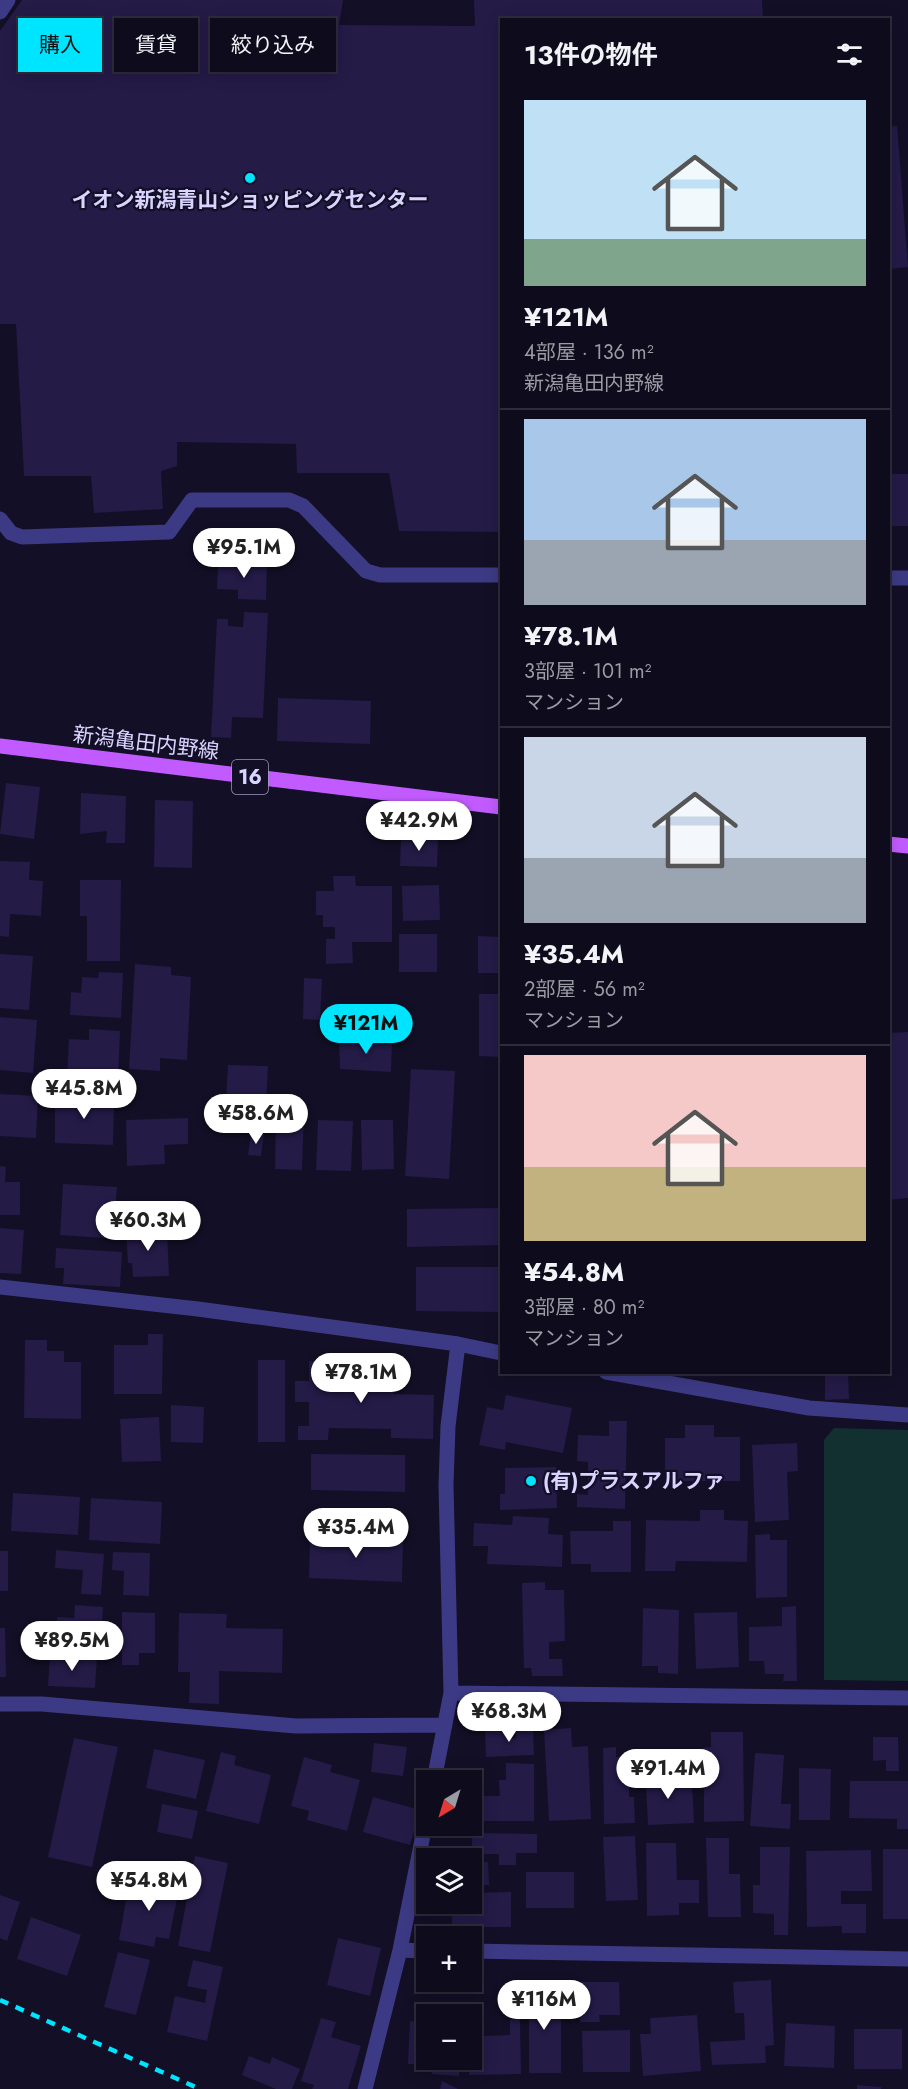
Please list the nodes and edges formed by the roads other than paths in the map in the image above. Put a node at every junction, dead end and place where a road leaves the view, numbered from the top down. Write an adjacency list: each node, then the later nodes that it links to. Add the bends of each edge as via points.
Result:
1 (8, 0): 2 (street)
2 (0, 12)
3 (0, 519): 4 (street, via 11,533 22,537 169,532 192,500 289,500 303,506 366,571)
4 (500, 575)
5 (890, 578): 6 (street)
6 (908, 578)
7 (0, 746): 8 (main road, 新潟亀田内野線 / 16)
8 (500, 807)
9 (890, 844): 10 (main road)
10 (908, 846)
11 (0, 1287): 12 (street)
12 (458, 1344): 13 (street); 16 (street, via 448,1426 446,1485)
13 (500, 1353)
14 (617, 1374): 15 (street, via 809,1408)
15 (908, 1415)
16 (451, 1693): 17 (street); 19 (street)
17 (908, 1698)
18 (0, 1704): 19 (street, via 42,1704 296,1726)
19 (445, 1725): 20 (street)
20 (436, 1770)
21 (423, 1836): 22 (street)
22 (400, 1950): 23 (street); 26 (street)
23 (416, 1951)
24 (482, 1952): 25 (street)
25 (908, 1959)
26 (365, 2089)

